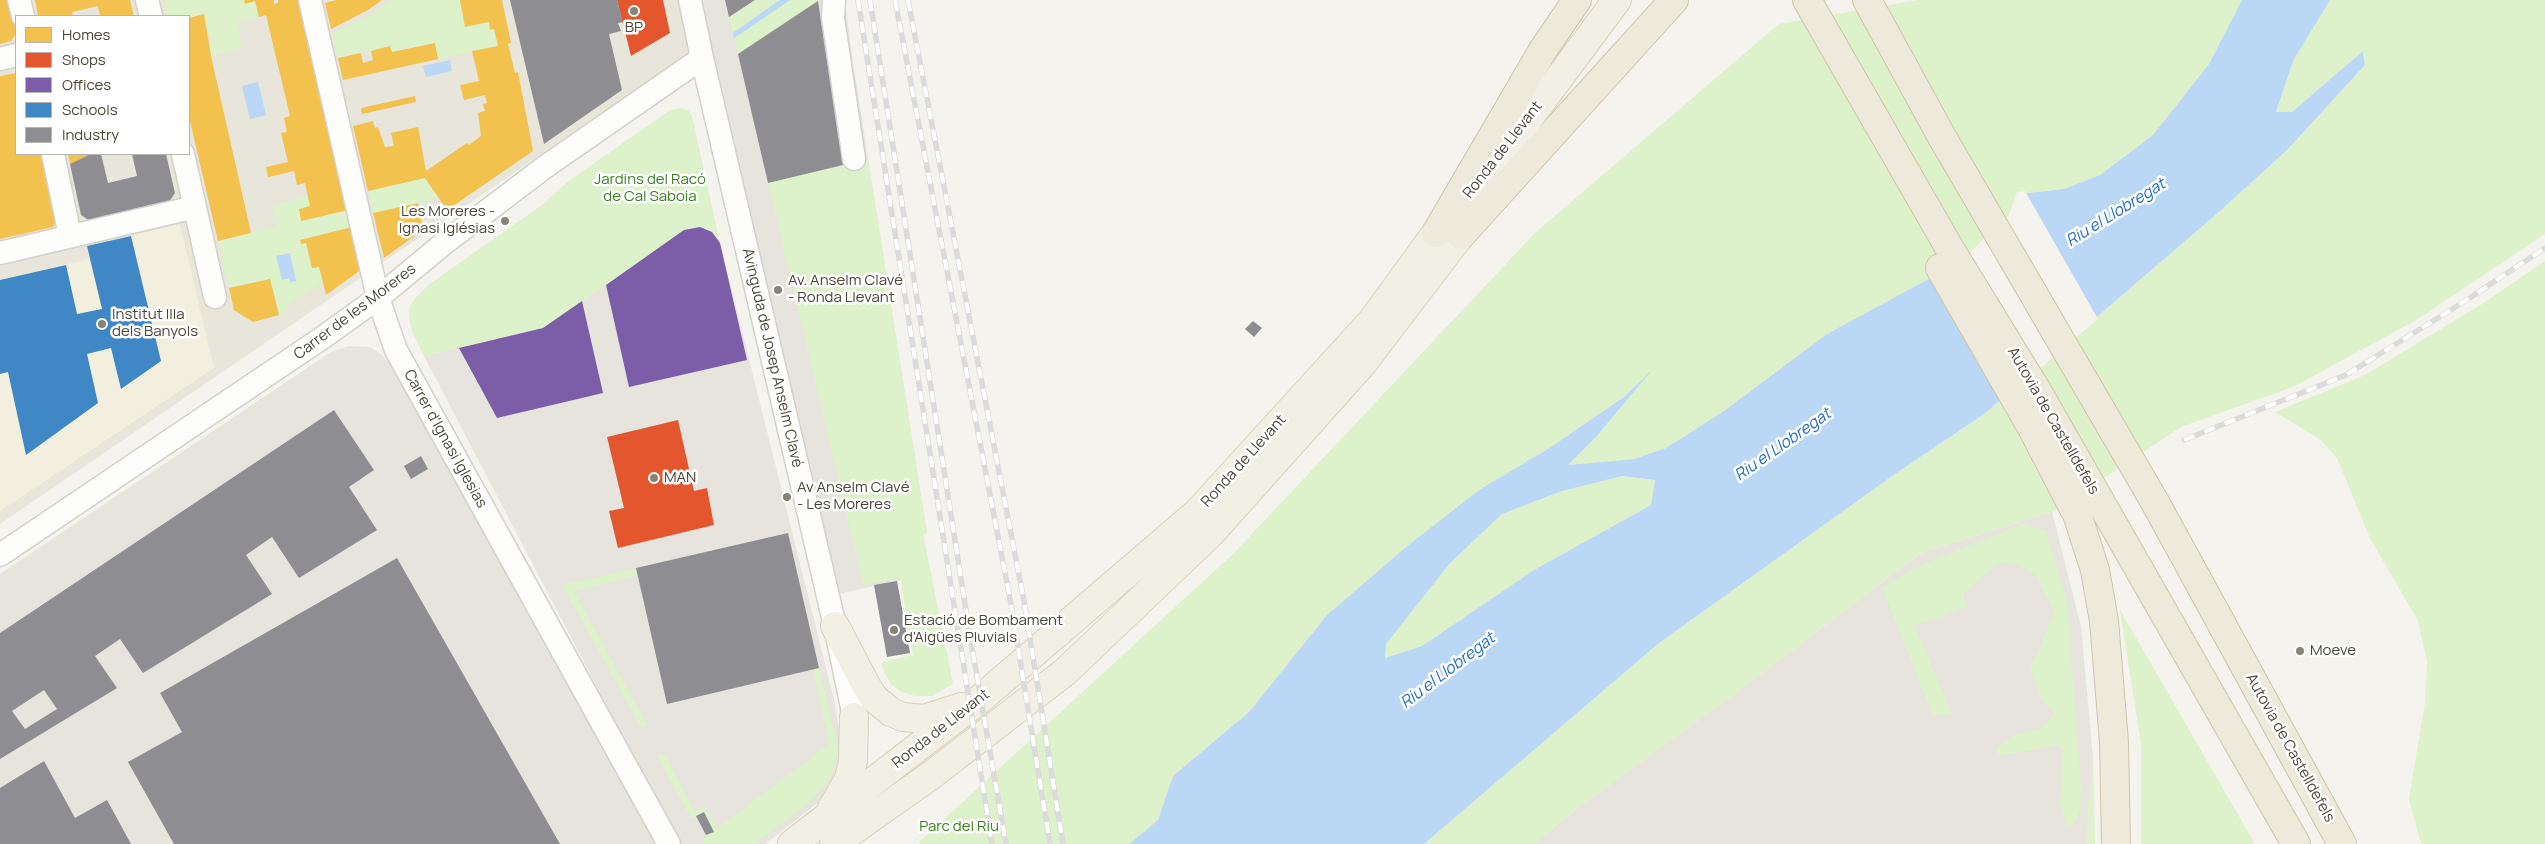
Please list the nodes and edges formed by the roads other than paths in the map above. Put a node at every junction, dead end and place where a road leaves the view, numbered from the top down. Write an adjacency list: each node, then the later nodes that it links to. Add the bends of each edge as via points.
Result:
1 (19, 0): 13 (street)
2 (147, 0): 14 (street)
3 (310, 0): 26 (street, Carrer d'Ignasi Iglesias)
4 (690, 0): 16 (street, Avinguda de Josep Anselm Clavé)
5 (834, 0): 20 (street, via 833,18)
6 (1577, 0): 22 (highway, via 1544,50)
7 (1617, 0): 22 (main road, Ronda de Llevant, via 1507,148)
8 (1632, 0): 22 (main road, Ronda de Llevant)
9 (1674, 0): 22 (highway)
10 (1786, 0): 28 (highway, via 2032,428)
11 (1807, 0): 27 (highway, Autovia de Castelldefels, via 1950,249)
12 (1867, 0): 40 (highway, Autovia de Castelldefels, via 1942,137 2156,504)
13 (23, 15)
14 (151, 15)
15 (15, 55): 17 (street)
16 (702, 58): 26 (street, Carrer de les Moreres, via 545,167); 30 (street, Avinguda de Josep Anselm Clavé)
17 (0, 59)
18 (53, 155): 23 (street)
19 (182, 155): 21 (street)
20 (854, 159)
21 (195, 207): 23 (street); 25 (street)
22 (1449, 234): 31 (main road, Ronda de Llevant, via 1197,513); 34 (main road, Ronda de Llevant, via 1363,363 1211,532 1065,672)
23 (70, 236): 24 (street)
24 (0, 252)
25 (216, 297)
26 (378, 298): 29 (street, Carrer de les Moreres); 36 (street, Carrer d'Ignasi Iglesias, via 396,350)
27 (2036, 389): 28 (highway, via 2062,456); 39 (highway, Autovia de Castelldefels)
28 (2074, 509): 38 (highway, via 2094,570 2107,647 2114,742)
29 (0, 554)
30 (835, 626): 31 (main road, via 867,687 875,699 891,712 924,719); 32 (street, Avinguda de Josep Anselm Clavé)
31 (979, 700): 33 (main road, Ronda de Llevant)
32 (854, 717): 33 (main road, via 869,748); 35 (main road, via 854,761)
33 (893, 767): 34 (main road); 35 (main road, Ronda de Llevant)
34 (933, 774): 35 (main road, Ronda de Llevant)
35 (828, 833): 37 (main road, Ronda de Llevant)
36 (669, 844)
37 (792, 844)
38 (2116, 844)
39 (2296, 844)
40 (2342, 844)

